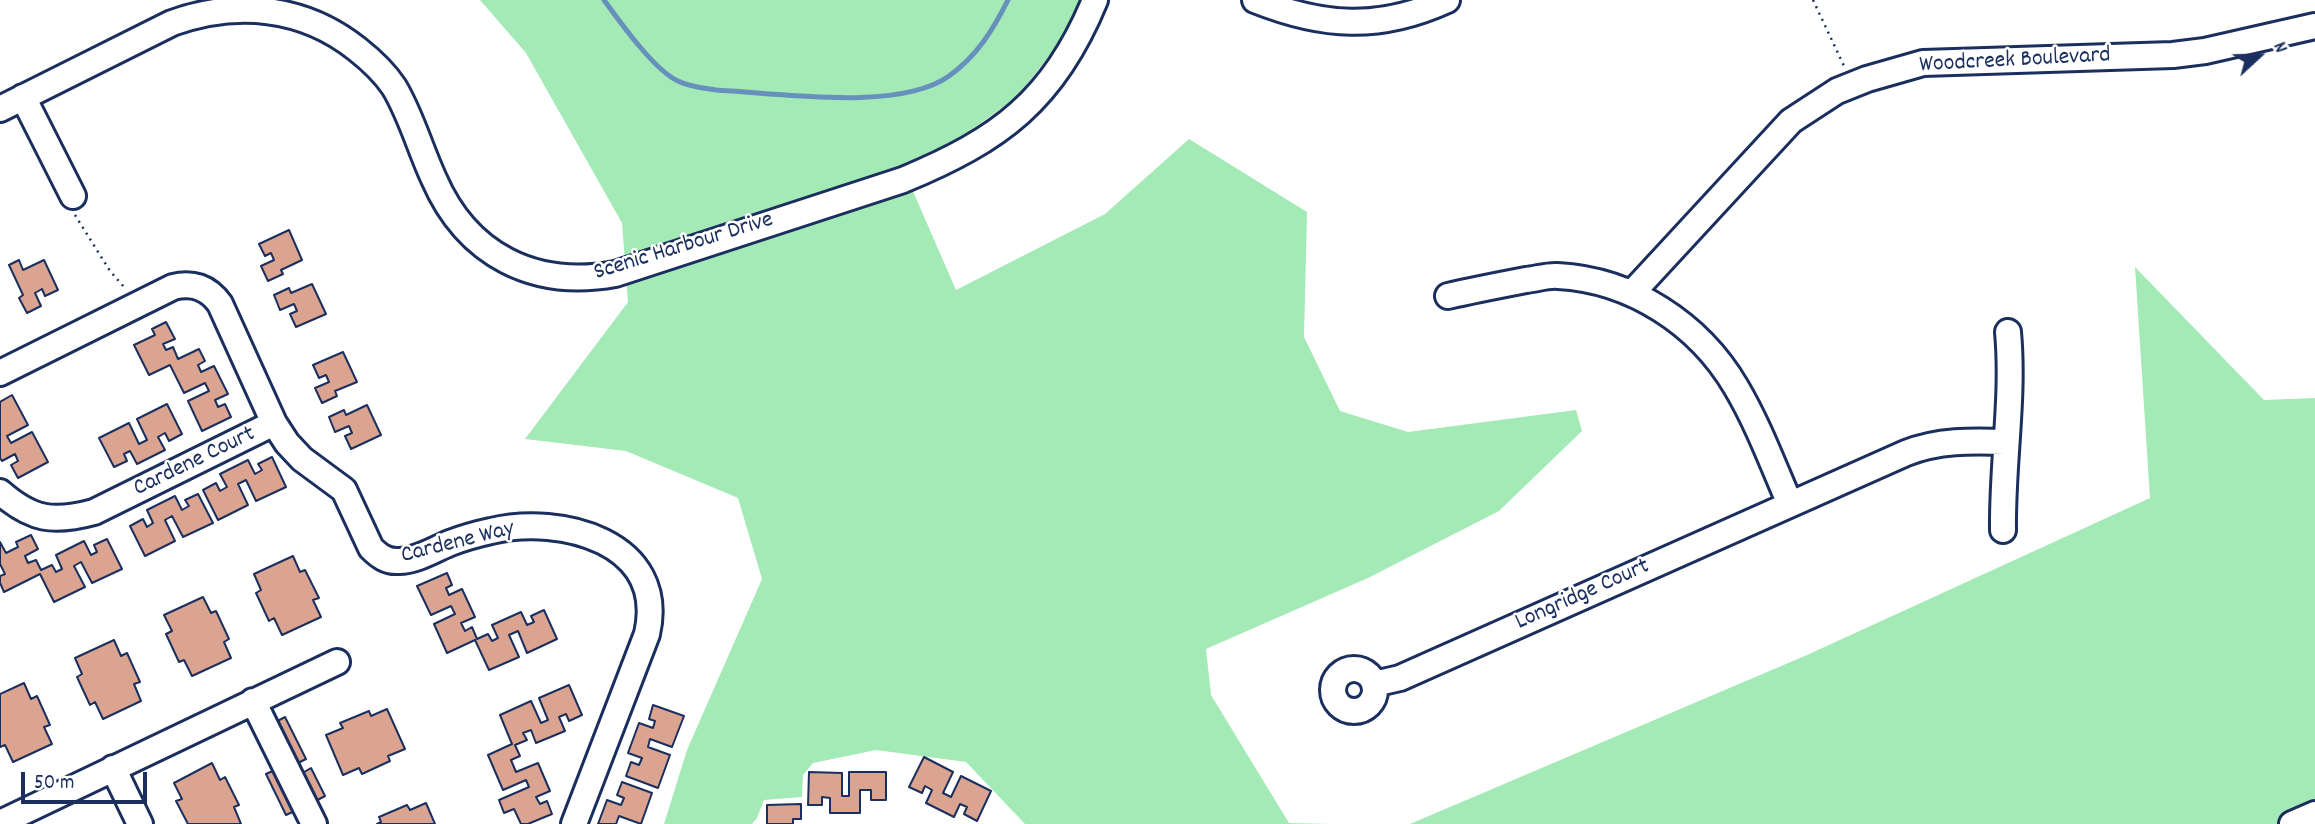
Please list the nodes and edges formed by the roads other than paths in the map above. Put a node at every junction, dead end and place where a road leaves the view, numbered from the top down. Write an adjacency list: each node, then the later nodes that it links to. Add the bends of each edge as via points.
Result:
1 (1096, 0): 5 (street, Scenic Harbour Drive, via 1052,79 1009,123 975,147 902,180 595,277 534,273 476,239 441,195 402,102 385,75 348,43 299,17 251,8 196,15)
2 (1255, 0): 3 (street, via 1295,15 1351,23 1405,16)
3 (1447, 0)
4 (2315, 26): 8 (street, Woodcreek Boulevard, via 2173,55 1923,63 1852,84 1791,121)
5 (23, 97): 6 (street, Scenic Harbour Drive); 7 (street)
6 (0, 109)
7 (73, 196)
8 (1632, 293): 9 (street, via 1556,275); 15 (street, via 1680,322 1724,369 1746,404)
9 (1447, 296)
10 (2008, 332): 13 (street, via 2012,368)
11 (0, 373): 12 (street, Cardene Court, via 182,285 197,286 220,304)
12 (274, 423): 14 (street, Cardene Court, via 94,512 75,517 38,516); 25 (street, Cardene Way, via 302,459 344,490 371,548 386,560 407,560 492,530 541,528 596,538 632,563 648,591 647,634)
13 (2006, 442): 15 (street, Longridge Court, via 1954,441 1921,447); 16 (street)
14 (0, 492)
15 (1790, 504): 18 (street, Longridge Court, via 1400,678)
16 (2003, 530)
17 (337, 662): 19 (street)
18 (1374, 684)
19 (253, 701): 20 (street); 24 (street)
20 (113, 768): 22 (street); 23 (street)
21 (2315, 814): 26 (street)
22 (0, 822)
23 (140, 824)
24 (314, 824)
25 (574, 824)
26 (2292, 824)

